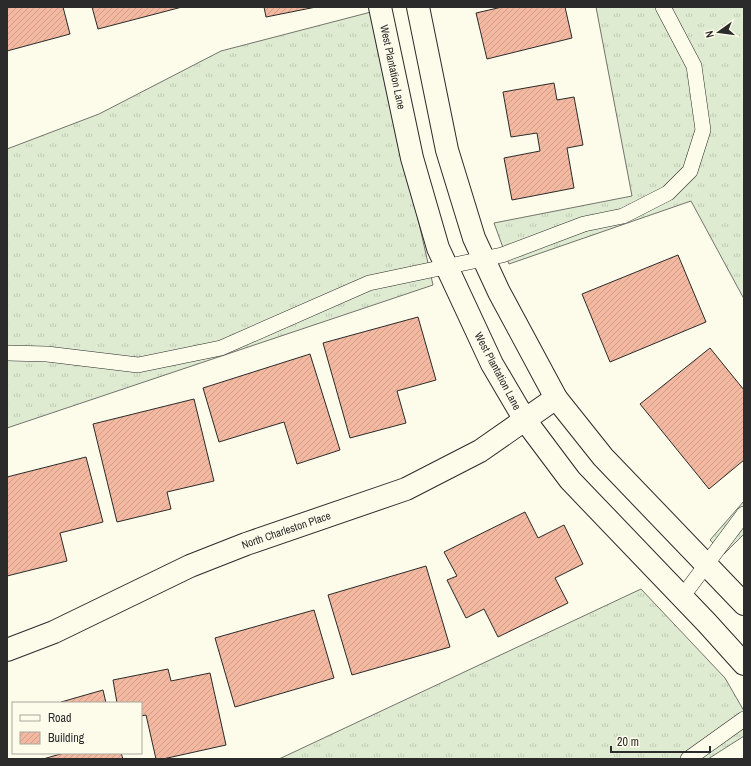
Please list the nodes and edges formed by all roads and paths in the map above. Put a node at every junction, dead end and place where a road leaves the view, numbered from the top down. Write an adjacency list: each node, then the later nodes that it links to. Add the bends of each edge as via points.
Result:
1 (380, 7): 5 (street, West Plantation Lane, via 412,158)
2 (418, 7): 4 (street, via 447,150 474,238)
3 (663, 7): 4 (lane, via 694,66 703,130 690,172 668,193 624,216 584,224 502,255)
4 (484, 259): 5 (lane); 7 (street, via 498,292)
5 (446, 267): 6 (lane, via 369,283 221,348 138,365 47,354); 8 (street, West Plantation Lane, via 492,364)
6 (7, 353)
7 (556, 398): 8 (street, North Charleston Place); 10 (street, via 603,457)
8 (525, 420): 11 (street, West Plantation Lane, via 570,480); 13 (street, North Charleston Place, via 480,451 406,489 190,566 54,632)
9 (744, 514): 10 (lane)
10 (706, 565): 11 (lane); 12 (street)
11 (682, 597): 14 (street, West Plantation Lane)
12 (744, 604)
13 (7, 650)
14 (744, 664)
15 (744, 719): 16 (lane)
16 (688, 759)

